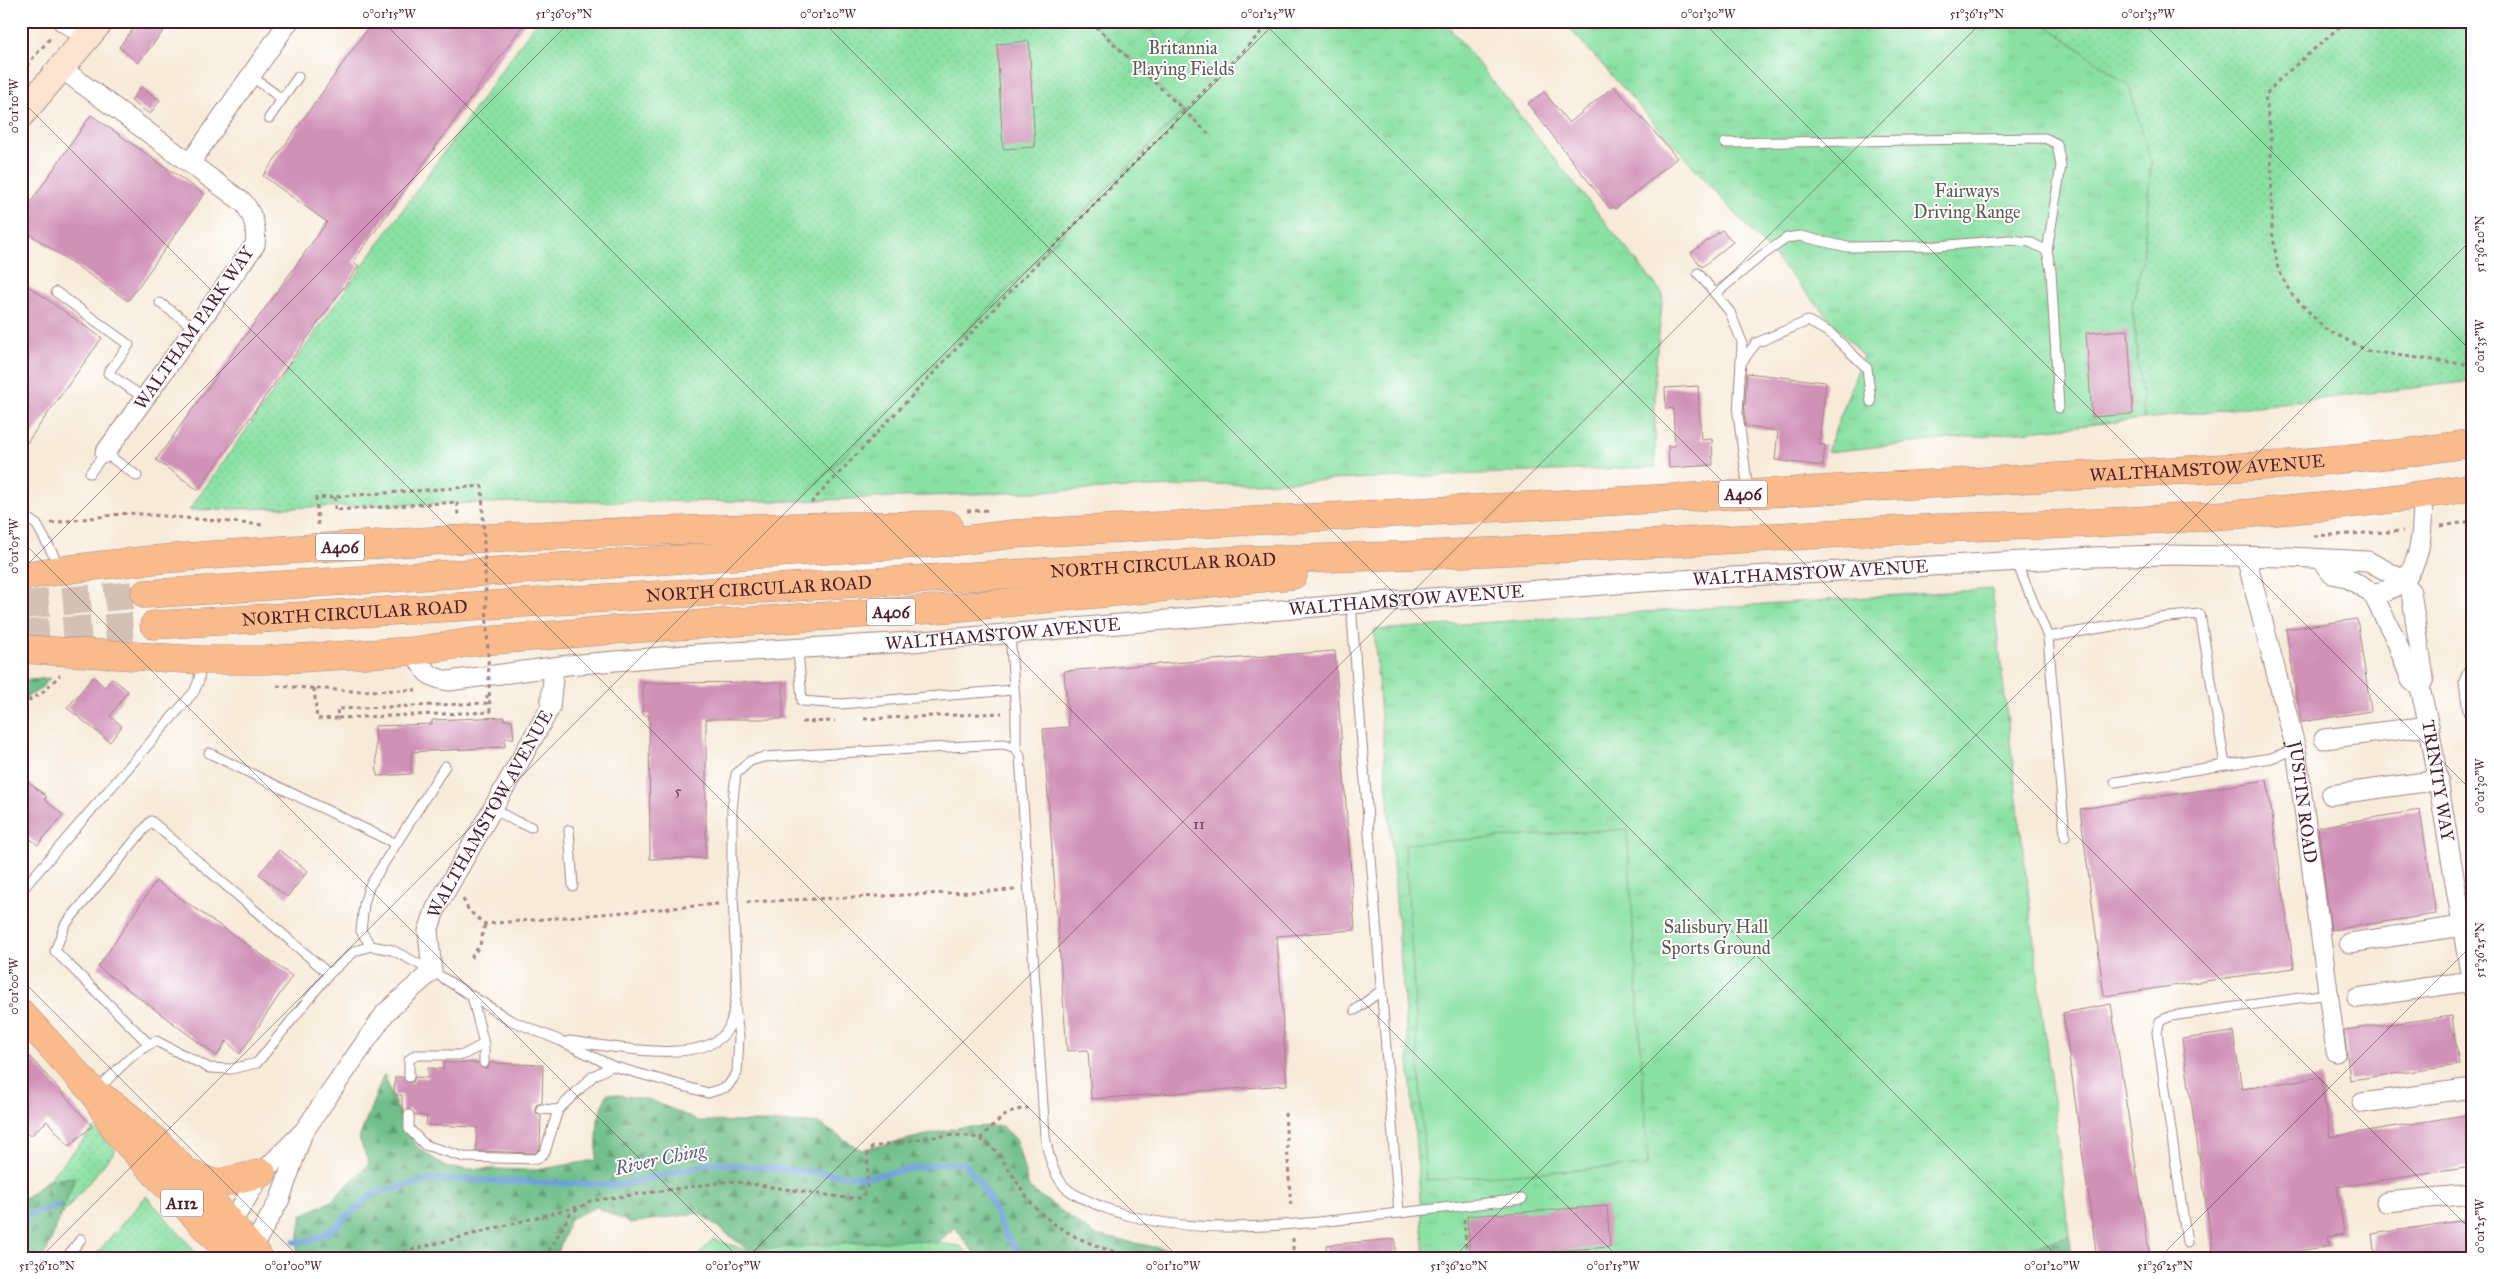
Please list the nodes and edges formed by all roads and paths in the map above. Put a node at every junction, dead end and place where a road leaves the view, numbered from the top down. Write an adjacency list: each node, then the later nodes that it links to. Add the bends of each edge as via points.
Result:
1 (289, 21): 9 (street)
2 (1090, 21): 12 (path)
3 (1272, 21): 12 (path)
4 (2346, 21): 25 (path, via 2265,96 2271,136 2272,230 2278,269 2290,292 2324,328 2368,351)
5 (63, 22): 6 (street); 8 (path)
6 (95, 29): 7 (main road)
7 (62, 69): 13 (main road); 17 (street, WALTHAM PARK WAY)
8 (21, 72)
9 (251, 76): 11 (lane); 17 (street)
10 (298, 77): 11 (lane)
11 (282, 99): 14 (lane)
12 (1185, 112): 15 (path); 37 (path, via 1022,278)
13 (21, 115)
14 (269, 118)
15 (1212, 137)
16 (1725, 143): 18 (lane, via 2045,138 2057,144 2061,166)
17 (190, 163): 23 (street, WALTHAM PARK WAY, via 244,203 257,230 255,245)
18 (2047, 251): 21 (lane, via 2030,242 2009,240 1937,246 1847,247 1800,236 1787,238); 28 (lane)
19 (1698, 273): 21 (lane)
20 (56, 292): 26 (lane, via 129,345 108,374)
21 (1715, 294): 24 (lane, via 1730,312 1742,342)
22 (160, 303): 23 (lane)
23 (195, 328): 26 (street, WALTHAM PARK WAY)
24 (1741, 363): 27 (lane, via 1756,343 1808,321 1830,333 1867,368); 34 (lane, via 1738,414)
25 (2473, 364)
26 (144, 398): 30 (street, WALTHAM PARK WAY)
27 (1871, 402)
28 (2059, 408)
29 (2473, 443): 34 (main road, WALTHAMSTOW AVENUE / A406, via 2279,465)
30 (105, 453): 31 (lane, WALTHAM PARK WAY); 32 (lane)
31 (90, 473)
32 (137, 476)
33 (2473, 487): 35 (main road, A406)
34 (1749, 493): 48 (main road, WALTHAMSTOW AVENUE / A406)
35 (2423, 495): 50 (main road, A406, via 2109,522); 56 (street, via 2420,550 2414,566)
36 (335, 497): 39 (path, via 335,510 457,502 458,516); 45 (path, via 316,498); 79 (path, bridge, via 482,486 490,712)
37 (806, 509)
38 (21, 514): 41 (lane)
39 (449, 516)
40 (2473, 521): 46 (path)
41 (37, 525): 43 (path, via 129,513); 54 (lane)
42 (327, 525): 45 (path)
43 (274, 526)
44 (310, 526): 45 (path)
45 (318, 526)
46 (2434, 528)
47 (2408, 531): 49 (path)
48 (1013, 534): 54 (main road, A406, via 951,525 659,529 161,558); 58 (main road, NORTH CIRCULAR ROAD / A406, via 948,542)
49 (2307, 537)
50 (1365, 558): 60 (main road, NORTH CIRCULAR ROAD / A406, via 1244,560); 65 (main road, A406, via 1290,576 951,608 472,642)
51 (2246, 558): 52 (street); 53 (street, WALTHAMSTOW AVENUE, via 2165,555); 86 (street, JUSTIN ROAD)
52 (2320, 559): 56 (street, via 2368,561); 57 (street, via 2332,574 2346,577)
53 (2016, 561): 59 (street, WALTHAMSTOW AVENUE); 62 (lane)
54 (61, 570): 55 (main road, A406)
55 (21, 576)
56 (2403, 580): 57 (street, via 2386,592); 72 (street, TRINITY WAY, via 2411,592 2422,658 2424,678)
57 (2372, 593): 72 (street, TRINITY WAY, via 2396,640 2411,680)
58 (145, 594)
59 (1351, 604): 61 (street, WALTHAMSTOW AVENUE); 108 (lane)
60 (154, 625)
61 (1010, 634): 64 (street, WALTHAMSTOW AVENUE); 74 (lane)
62 (2048, 637): 88 (lane, via 2200,614); 96 (lane)
63 (21, 650): 66 (main road, A406)
64 (798, 650): 67 (street, WALTHAMSTOW AVENUE, via 697,654); 74 (lane, via 802,701 840,704)
65 (414, 651): 66 (main road, A406, via 267,660); 67 (street, WALTHAMSTOW AVENUE, via 424,671 433,678 449,681)
66 (200, 660): 99 (lane, via 199,680 194,692)
67 (562, 666): 93 (street, WALTHAMSTOW AVENUE, via 550,708)
68 (64, 672): 76 (path, via 42,693)
69 (2473, 673): 77 (street, via 2469,682)
70 (293, 687): 71 (path)
71 (314, 688): 73 (path); 79 (path, via 317,718)
72 (2420, 688): 83 (street, TRINITY WAY)
73 (425, 690)
74 (1013, 690): 85 (lane)
75 (487, 703): 79 (path, via 337,709)
76 (21, 705)
77 (2473, 710)
78 (1006, 713): 81 (path)
79 (338, 718)
80 (841, 720): 82 (path)
81 (860, 720)
82 (802, 722)
83 (2429, 726): 84 (street); 90 (street, TRINITY WAY)
84 (2324, 739)
85 (1016, 748): 112 (lane, via 1004,744 764,757 750,761 736,774 732,809); 140 (lane, via 1020,756 1045,1136 1051,1163 1064,1186 1107,1208 1153,1221 1254,1228)
86 (2296, 748): 88 (lane, via 2271,758); 109 (street, JUSTIN ROAD)
87 (210, 753): 97 (lane)
88 (2225, 765): 91 (lane)
89 (445, 766): 97 (lane)
90 (2438, 780): 92 (street); 101 (street, TRINITY WAY)
91 (2115, 782)
92 (2331, 795)
93 (494, 809): 94 (lane); 105 (street, WALTHAMSTOW AVENUE, via 436,908 428,931)
94 (531, 827)
95 (569, 830): 98 (lane)
96 (2065, 837)
97 (396, 844): 103 (lane, via 366,894 361,931)
98 (573, 886)
99 (21, 891)
100 (485, 924): 104 (path, via 480,945)
101 (2462, 926): 102 (street); 107 (street, TRINITY WAY)
102 (2349, 943)
103 (371, 946): 105 (lane, via 392,950); 106 (lane, via 355,951)
104 (471, 958)
105 (432, 971): 110 (lane); 130 (street, via 386,1012)
106 (329, 974): 116 (lane, via 257,1063 231,1069 210,1068 156,1041); 116 (lane, via 151,821 64,925 55,951)
107 (2472, 986): 111 (street)
108 (1382, 990): 113 (lane); 139 (lane)
109 (2328, 994): 118 (street, JUSTIN ROAD); 142 (lane, via 2171,1016 2160,1021 2157,1032)
110 (472, 996): 115 (lane, via 510,1020); 117 (lane)
111 (2357, 998)
112 (735, 1006): 115 (lane, via 728,1028 716,1042 703,1048 658,1051); 120 (lane, via 739,1063 732,1082 722,1090 708,1094 694,1091)
113 (1355, 1010)
114 (21, 1013): 123 (main road, A112)
115 (561, 1041): 120 (lane)
116 (149, 1044): 123 (lane)
117 (484, 1044): 119 (lane); 121 (lane, via 463,1055 415,1055 409,1060)
118 (2336, 1052)
119 (484, 1063)
120 (612, 1066): 127 (lane, via 593,1076)
121 (409, 1077)
122 (2473, 1088): 124 (street)
123 (94, 1093): 132 (main road, A112, via 133,1120); 143 (main road, A112, via 141,1166)
124 (2362, 1103)
125 (1031, 1107): 131 (path, via 1015,1109 999,1119)
126 (541, 1109): 127 (lane)
127 (558, 1110): 129 (lane, via 546,1152 537,1158 464,1157 425,1145 409,1129)
128 (1284, 1112): 140 (path)
129 (409, 1115)
130 (304, 1132): 133 (street); 143 (street, via 280,1199)
131 (980, 1139): 137 (path, via 954,1136 873,1147 868,1151 867,1187 862,1198 731,1181 590,1201); 147 (path, via 988,1144 1047,1220 1105,1250)
132 (181, 1170): 133 (main road, via 215,1184); 143 (main road, A112)
133 (262, 1173): 143 (street)
134 (2473, 1194): 136 (street)
135 (1522, 1199): 138 (lane)
136 (2386, 1202)
137 (580, 1206): 145 (path); 146 (path, via 570,1214)
138 (1464, 1206): 139 (lane); 149 (path)
139 (1399, 1213): 140 (lane)
140 (1292, 1223): 148 (path)
141 (81, 1239): 144 (lane)
142 (2187, 1242)
143 (240, 1248)
144 (66, 1258)
145 (380, 1258)
146 (546, 1258)
147 (1136, 1258)
148 (1293, 1258)
149 (1467, 1258)

